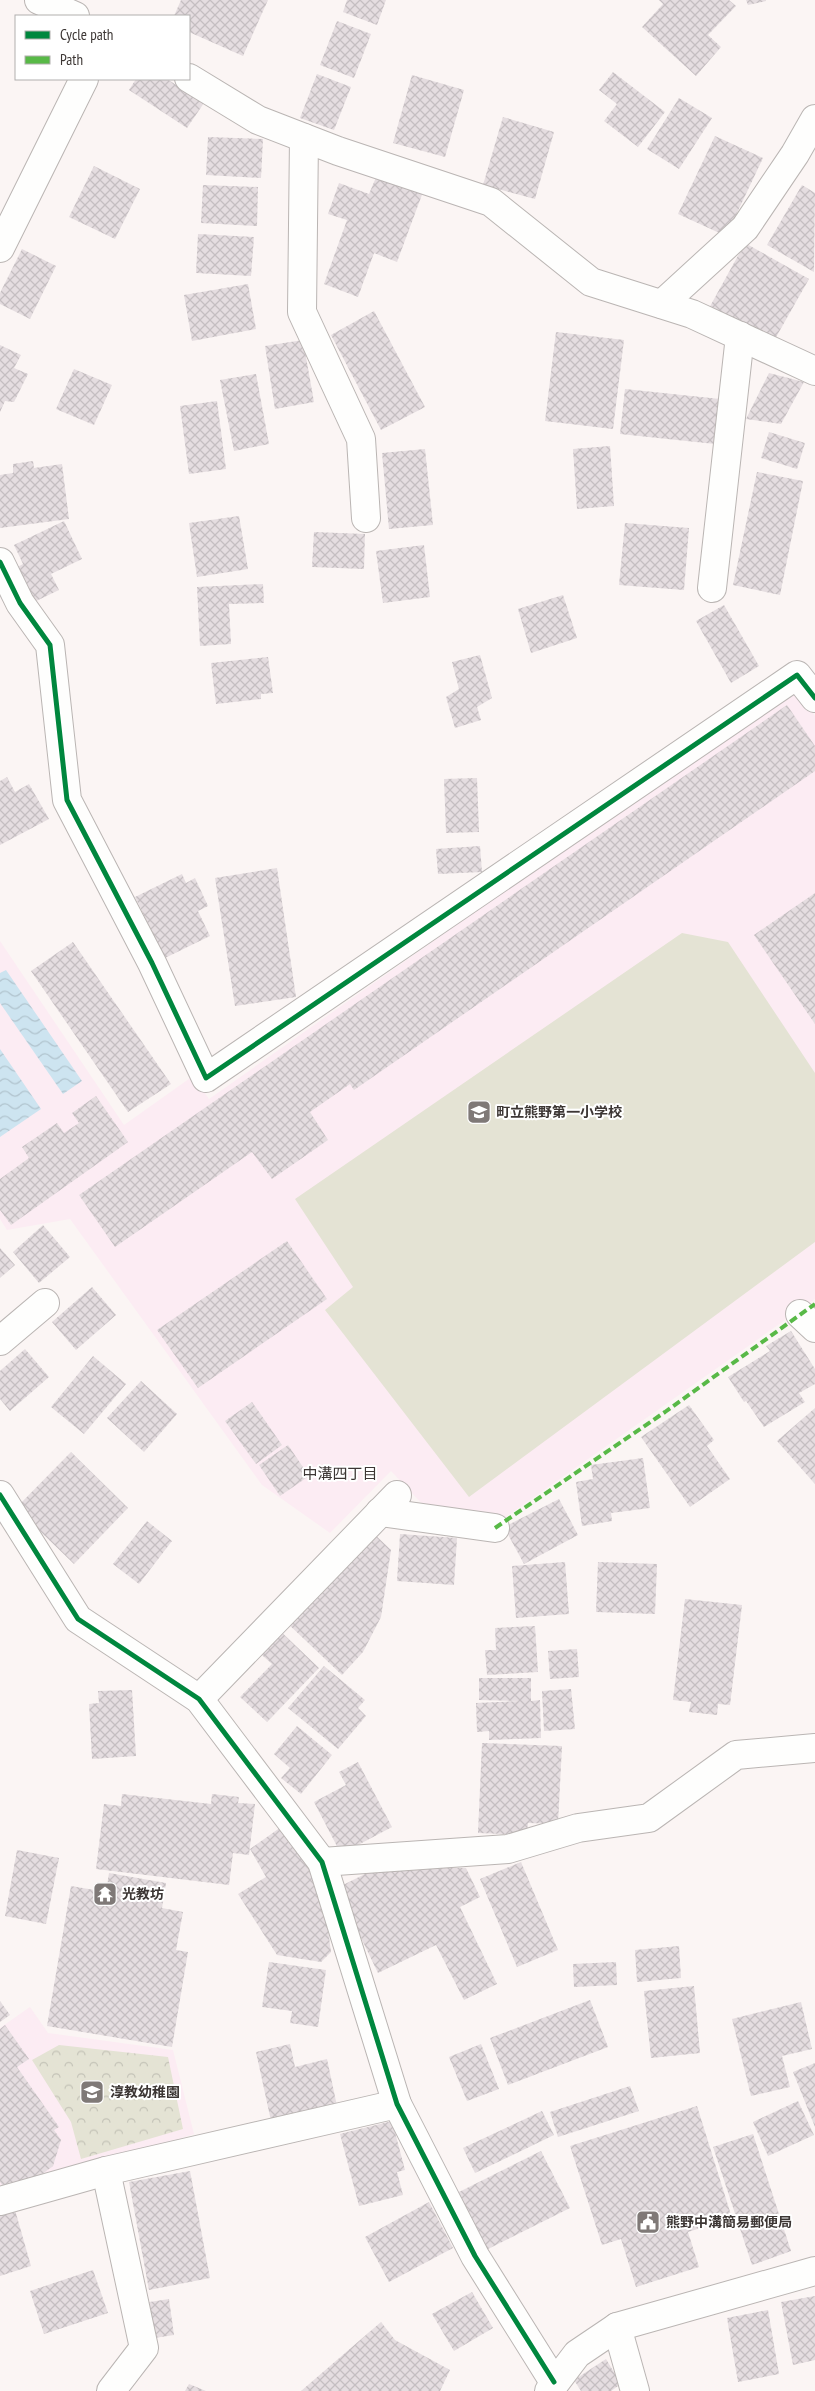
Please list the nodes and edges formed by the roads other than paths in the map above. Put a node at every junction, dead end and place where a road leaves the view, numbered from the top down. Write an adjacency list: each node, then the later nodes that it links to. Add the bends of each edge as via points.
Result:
1 (39, 0): 2 (street)
2 (73, 15)
3 (190, 79): 6 (street, via 258,120)
4 (84, 80): 7 (street)
5 (815, 120): 8 (street, via 745,228)
6 (304, 138): 8 (street, via 491,202 591,282); 11 (street, via 302,312 361,439)
7 (0, 248)
8 (662, 304): 9 (street)
9 (740, 336): 10 (street); 13 (street)
10 (815, 371)
11 (366, 518)
12 (0, 562): 14 (street, via 20,603 50,644 67,800 152,963 206,1078 797,675)
13 (712, 588)
14 (815, 698)
15 (45, 1304): 16 (street)
16 (0, 1341)
17 (0, 1495): 19 (street, via 78,1619)
18 (495, 1528): 19 (street, via 389,1504)
19 (199, 1699): 21 (street)
20 (815, 1748): 21 (street, via 736,1755 648,1818 578,1828 508,1849)
21 (322, 1862): 22 (street)
22 (397, 2104): 23 (street); 27 (street, via 476,2256)
23 (106, 2171): 24 (street); 28 (street, via 144,2348)
24 (0, 2201)
25 (815, 2271): 26 (street)
26 (617, 2327): 27 (street, via 577,2354); 29 (street)
27 (551, 2386)
28 (111, 2391)
29 (635, 2391)

